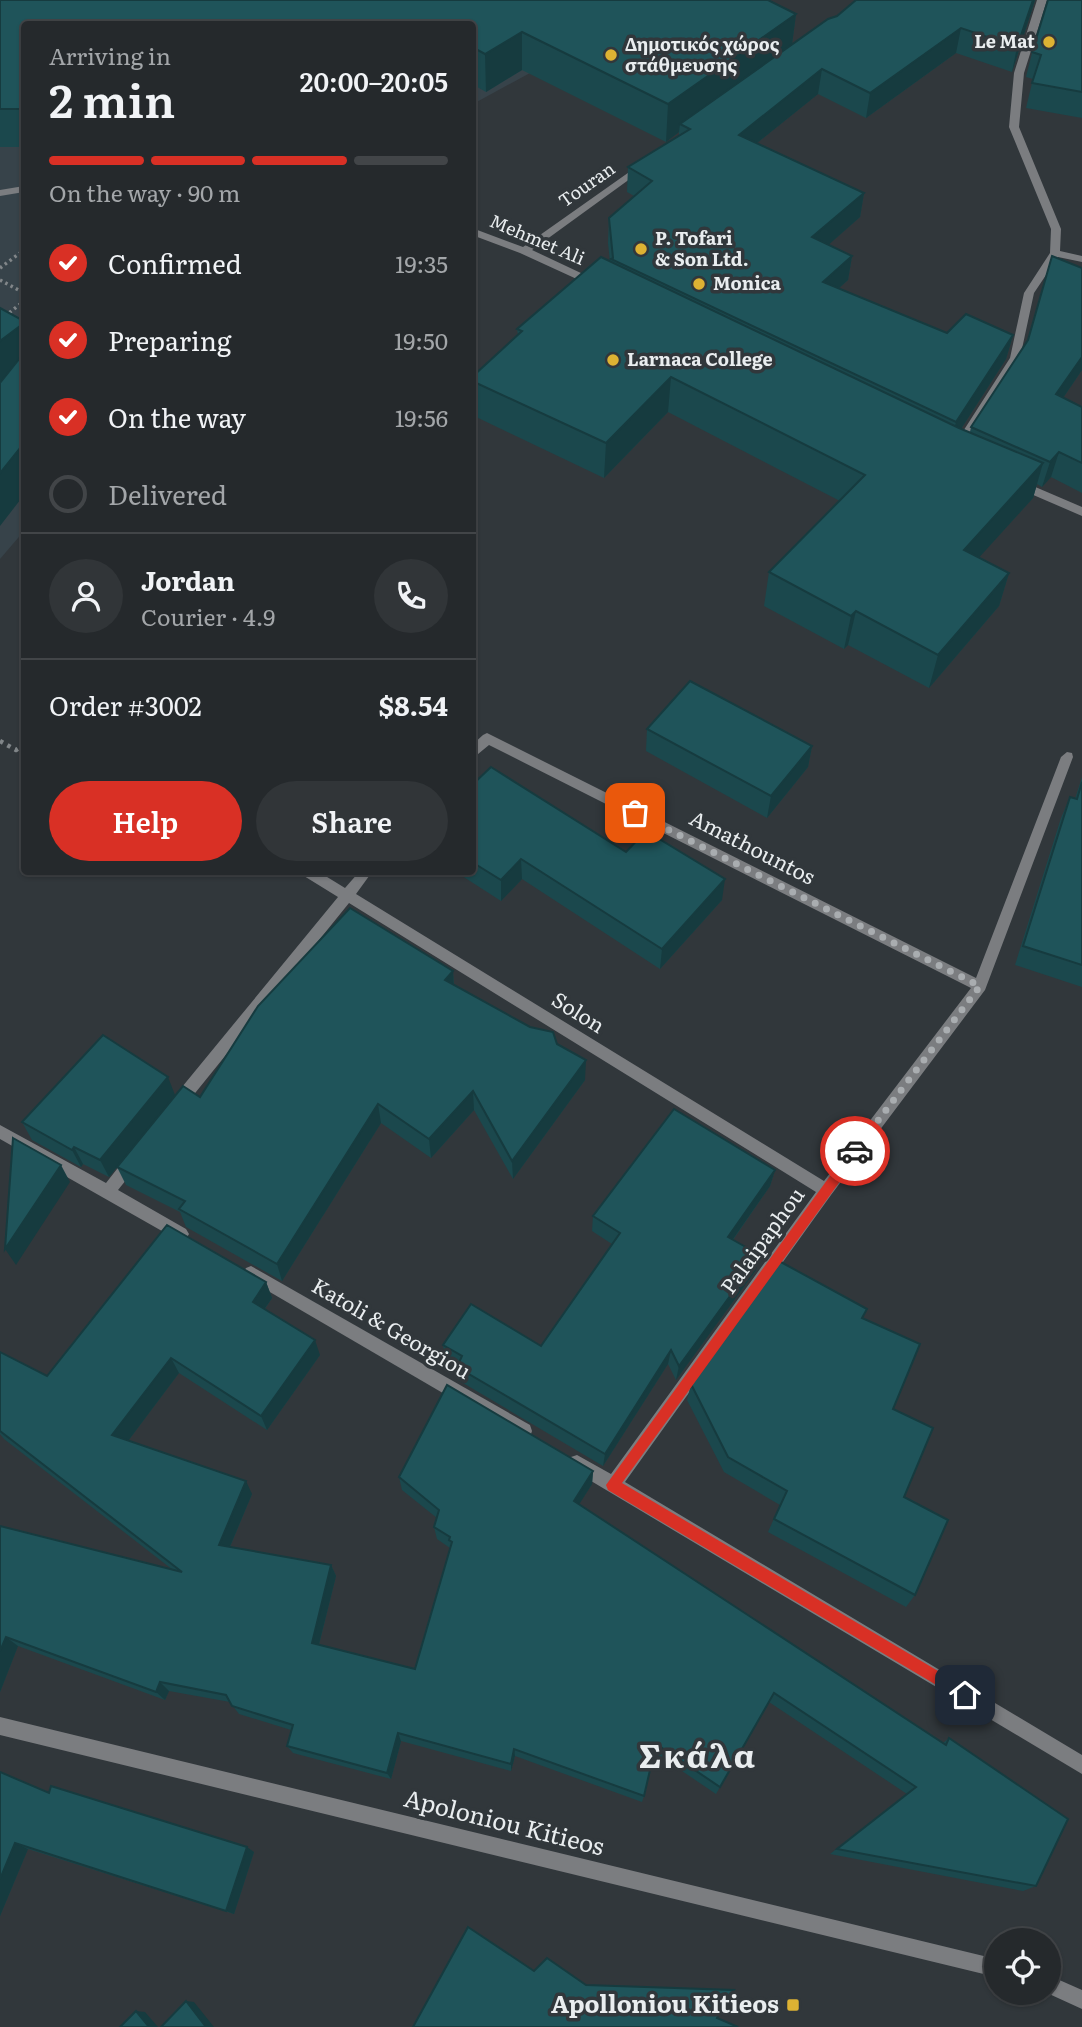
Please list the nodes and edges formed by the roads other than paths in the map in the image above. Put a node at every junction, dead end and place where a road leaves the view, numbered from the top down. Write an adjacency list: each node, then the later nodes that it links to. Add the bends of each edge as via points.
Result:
1 (1042, 0): 7 (street, via 1019,73 1014,127 1056,229)
2 (656, 156): 6 (street, Touran)
3 (21, 190): 4 (street)
4 (0, 193)
5 (476, 233): 6 (street, Mehmet Ali)
6 (524, 251): 9 (street, Mehmet Ali)
7 (1055, 253): 8 (street); 10 (street, via 1029,293 1015,358 953,456)
8 (1082, 259)
9 (613, 292)
10 (965, 461)
11 (1012, 481): 12 (street)
12 (1082, 512)
13 (476, 750): 18 (street, Amathountos, via 487,738)
14 (1067, 757): 18 (street, Palaipaphou)
15 (314, 875): 17 (street, Solon)
16 (363, 875): 17 (street)
17 (345, 894): 19 (street); 22 (street, Solon)
18 (980, 986): 22 (street, Palaipaphou)
19 (167, 1117)
20 (0, 1131): 23 (street)
21 (142, 1149): 23 (street)
22 (825, 1190): 28 (street, Palaipaphou)
23 (108, 1192): 24 (street)
24 (191, 1239)
25 (238, 1266): 26 (street, Katoli & Georgiou)
26 (534, 1437)
27 (568, 1457): 28 (street)
28 (613, 1485): 30 (street)
29 (0, 1726): 31 (street, Apoloniou Kitieos)
30 (1082, 1765)
31 (984, 1965)
32 (1061, 1990): 33 (street)
33 (1082, 2000)

